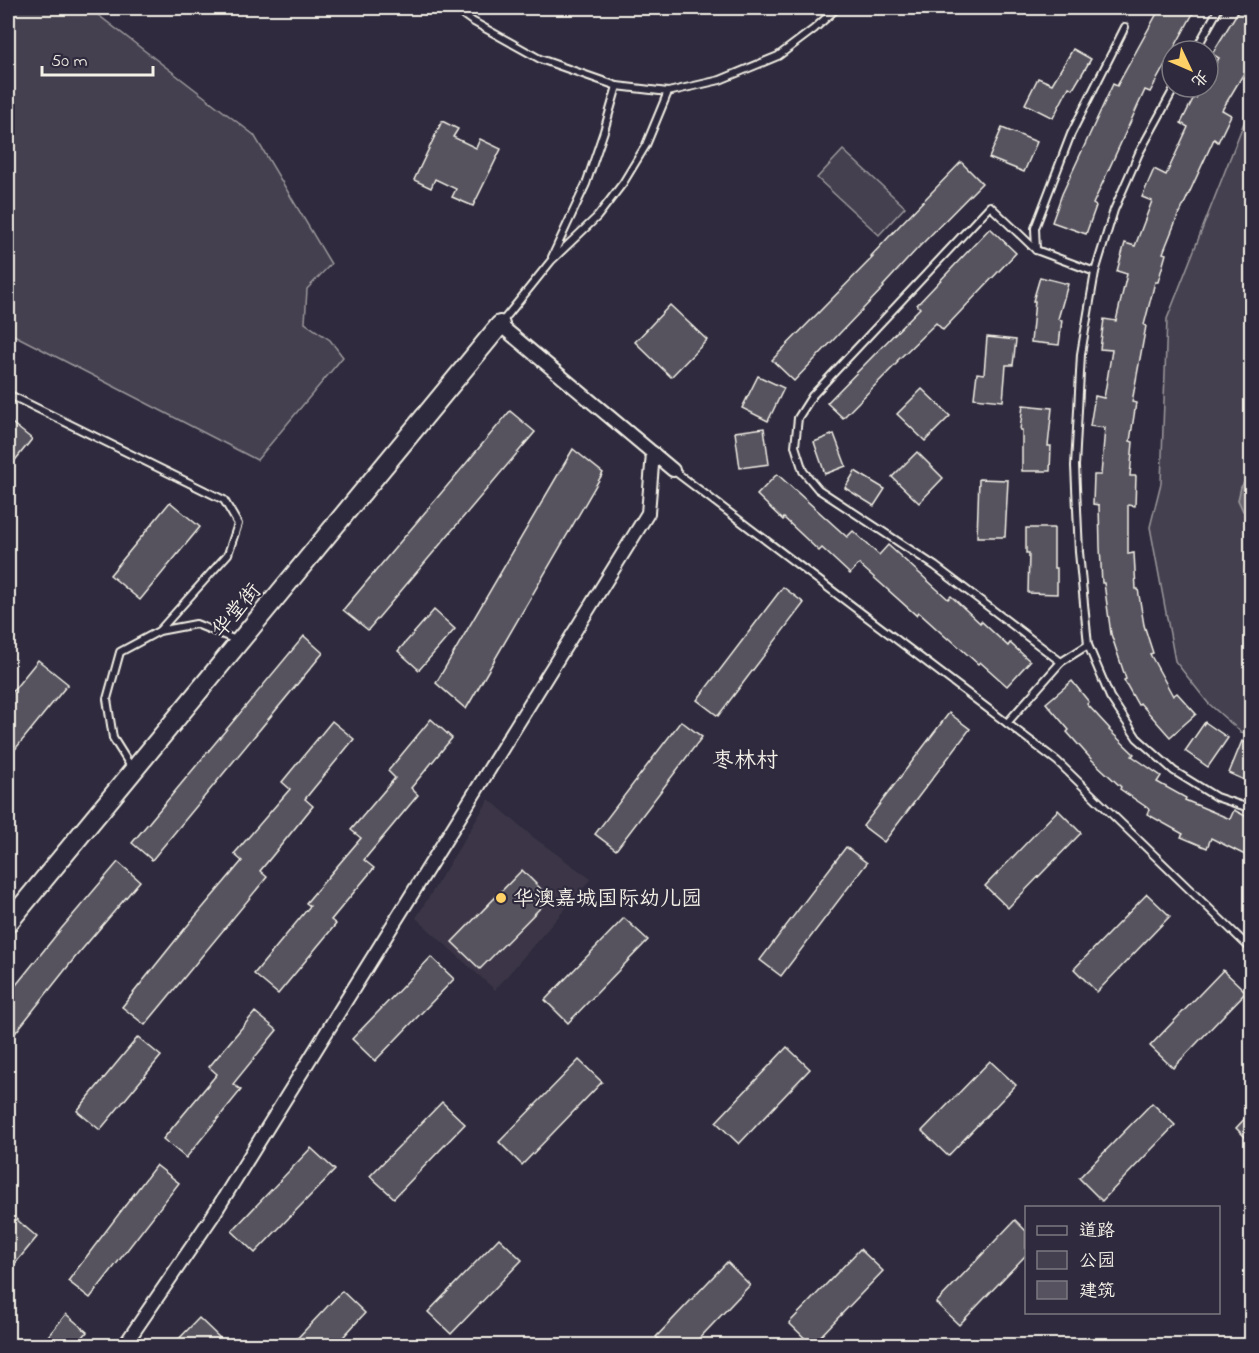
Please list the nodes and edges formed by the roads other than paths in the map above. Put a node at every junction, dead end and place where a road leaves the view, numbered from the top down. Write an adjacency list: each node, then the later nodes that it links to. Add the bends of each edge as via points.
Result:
1 (454, 8): 6 (lane, via 540,59)
2 (837, 8): 7 (lane, via 778,56 720,80)
3 (1219, 8): 5 (lane)
4 (1125, 27): 9 (lane, via 1071,134 1035,228)
5 (1202, 39)
6 (617, 86): 7 (lane); 10 (lane, via 586,184)
7 (668, 92): 10 (lane, via 646,144 623,183 597,218)
8 (1168, 99): 11 (lane, via 1114,210)
9 (1036, 250): 11 (lane); 19 (lane, via 990,206 812,396 798,418 795,446 803,471 818,489 935,566)
10 (551, 261): 12 (lane)
11 (1095, 272): 18 (lane, via 1081,354 1075,466)
12 (500, 325): 14 (street); 17 (street, 华堂街)
13 (8, 394): 16 (lane, via 224,500 238,524 228,554)
14 (653, 453): 15 (street); 25 (street, via 648,513 212,1217)
15 (673, 470): 20 (lane)
16 (159, 631): 17 (lane, via 196,624); 21 (lane, via 120,652 107,699 113,738)
17 (239, 641): 21 (street, 华堂街)
18 (1088, 645): 19 (lane); 22 (lane, via 1110,697 1137,738 1174,771 1216,796)
19 (1061, 662): 20 (lane)
20 (1007, 723): 24 (lane, via 1057,761)
21 (133, 770): 23 (street, 华堂街)
22 (1251, 809)
23 (8, 923)
24 (1251, 950)
25 (124, 1346)

